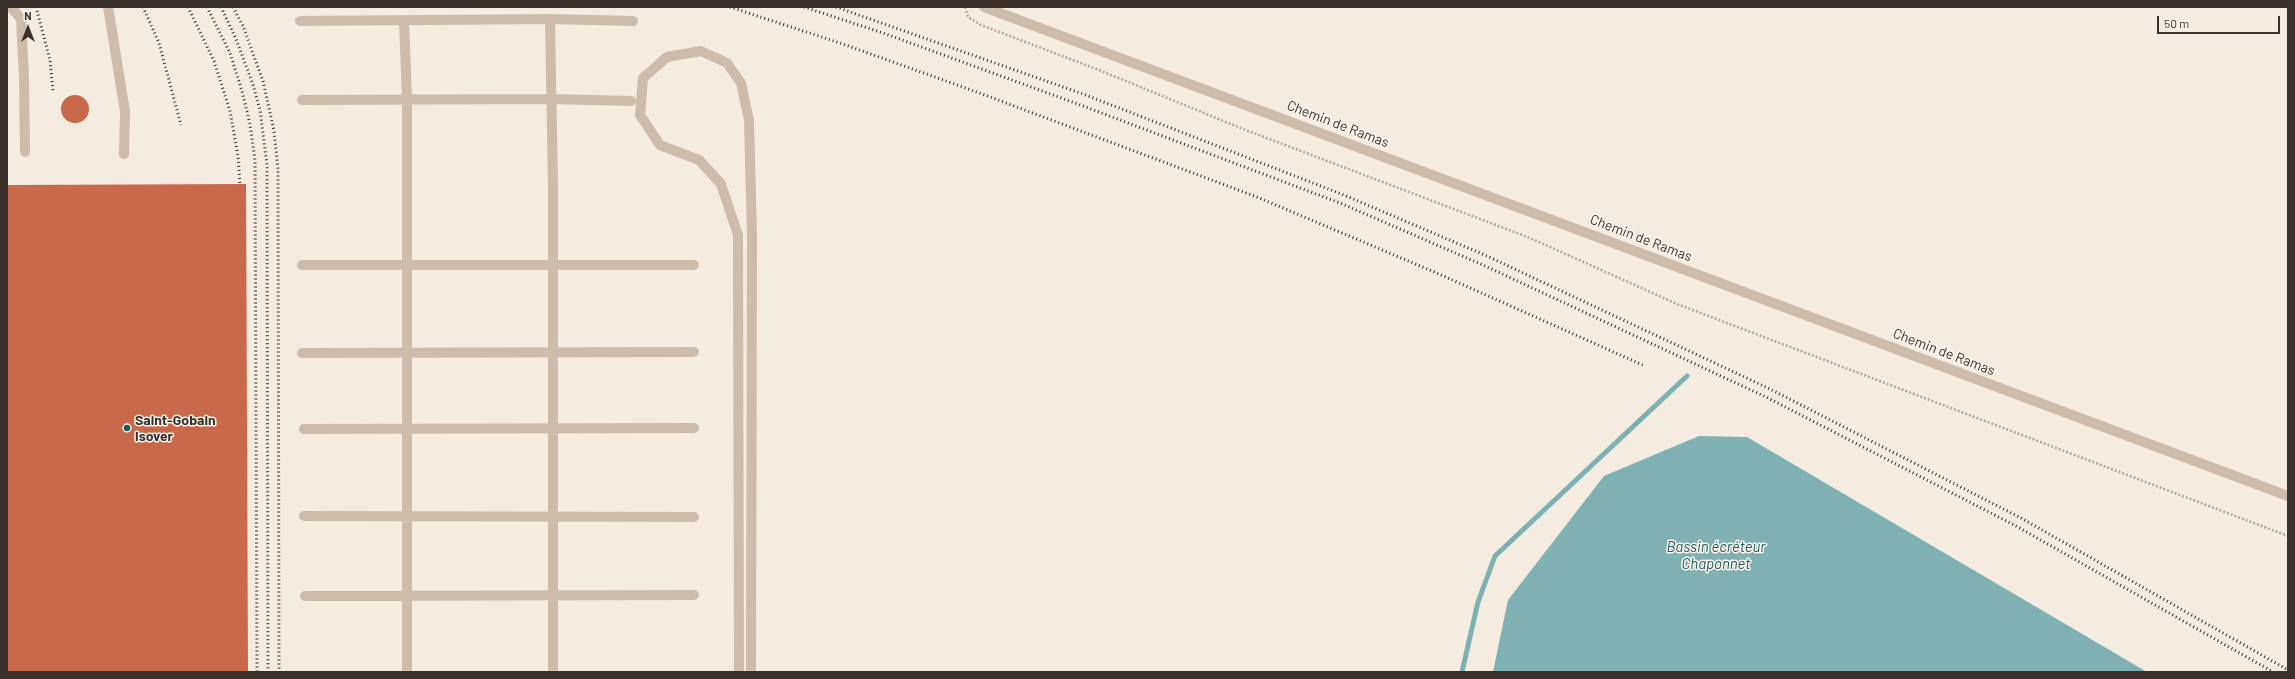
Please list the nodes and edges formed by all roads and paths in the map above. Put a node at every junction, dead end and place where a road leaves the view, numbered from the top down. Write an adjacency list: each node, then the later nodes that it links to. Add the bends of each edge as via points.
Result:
1 (10, 7): 13 (street, via 21,19)
2 (108, 7): 14 (street, via 125,111)
3 (965, 7): 32 (path, via 968,18 981,25 1243,129 1530,238 1676,304)
4 (984, 7): 27 (street, Chemin de Ramas)
5 (550, 19): 7 (street); 8 (street); 10 (street)
6 (300, 21): 7 (street)
7 (404, 21): 9 (street)
8 (633, 21)
9 (407, 99): 10 (street); 11 (street); 16 (street)
10 (551, 99): 12 (street); 17 (street)
11 (302, 100)
12 (631, 101)
13 (25, 152)
14 (124, 154)
15 (302, 265): 16 (street)
16 (407, 265): 17 (street); 19 (street)
17 (553, 265): 18 (street); 22 (street)
18 (694, 265)
19 (407, 352): 21 (street); 22 (street); 25 (street)
20 (694, 352): 22 (street)
21 (302, 353)
22 (553, 353): 26 (street)
23 (694, 428): 26 (street)
24 (304, 429): 25 (street)
25 (407, 430): 26 (street); 29 (street)
26 (553, 430): 31 (street)
27 (2288, 496)
28 (304, 516): 29 (street)
29 (407, 516): 31 (street); 33 (street)
30 (694, 517): 31 (street)
31 (553, 518): 34 (street)
32 (2288, 536)
33 (407, 595): 34 (street); 36 (street); 37 (street)
34 (553, 595): 35 (street); 38 (street)
35 (694, 595)
36 (305, 596)
37 (407, 672)
38 (553, 672)
39 (739, 672): 40 (street, via 738,235 721,184 699,160 660,145 640,115 643,78 667,57 701,51 727,63 741,83 749,120 752,237)
40 (751, 672)

